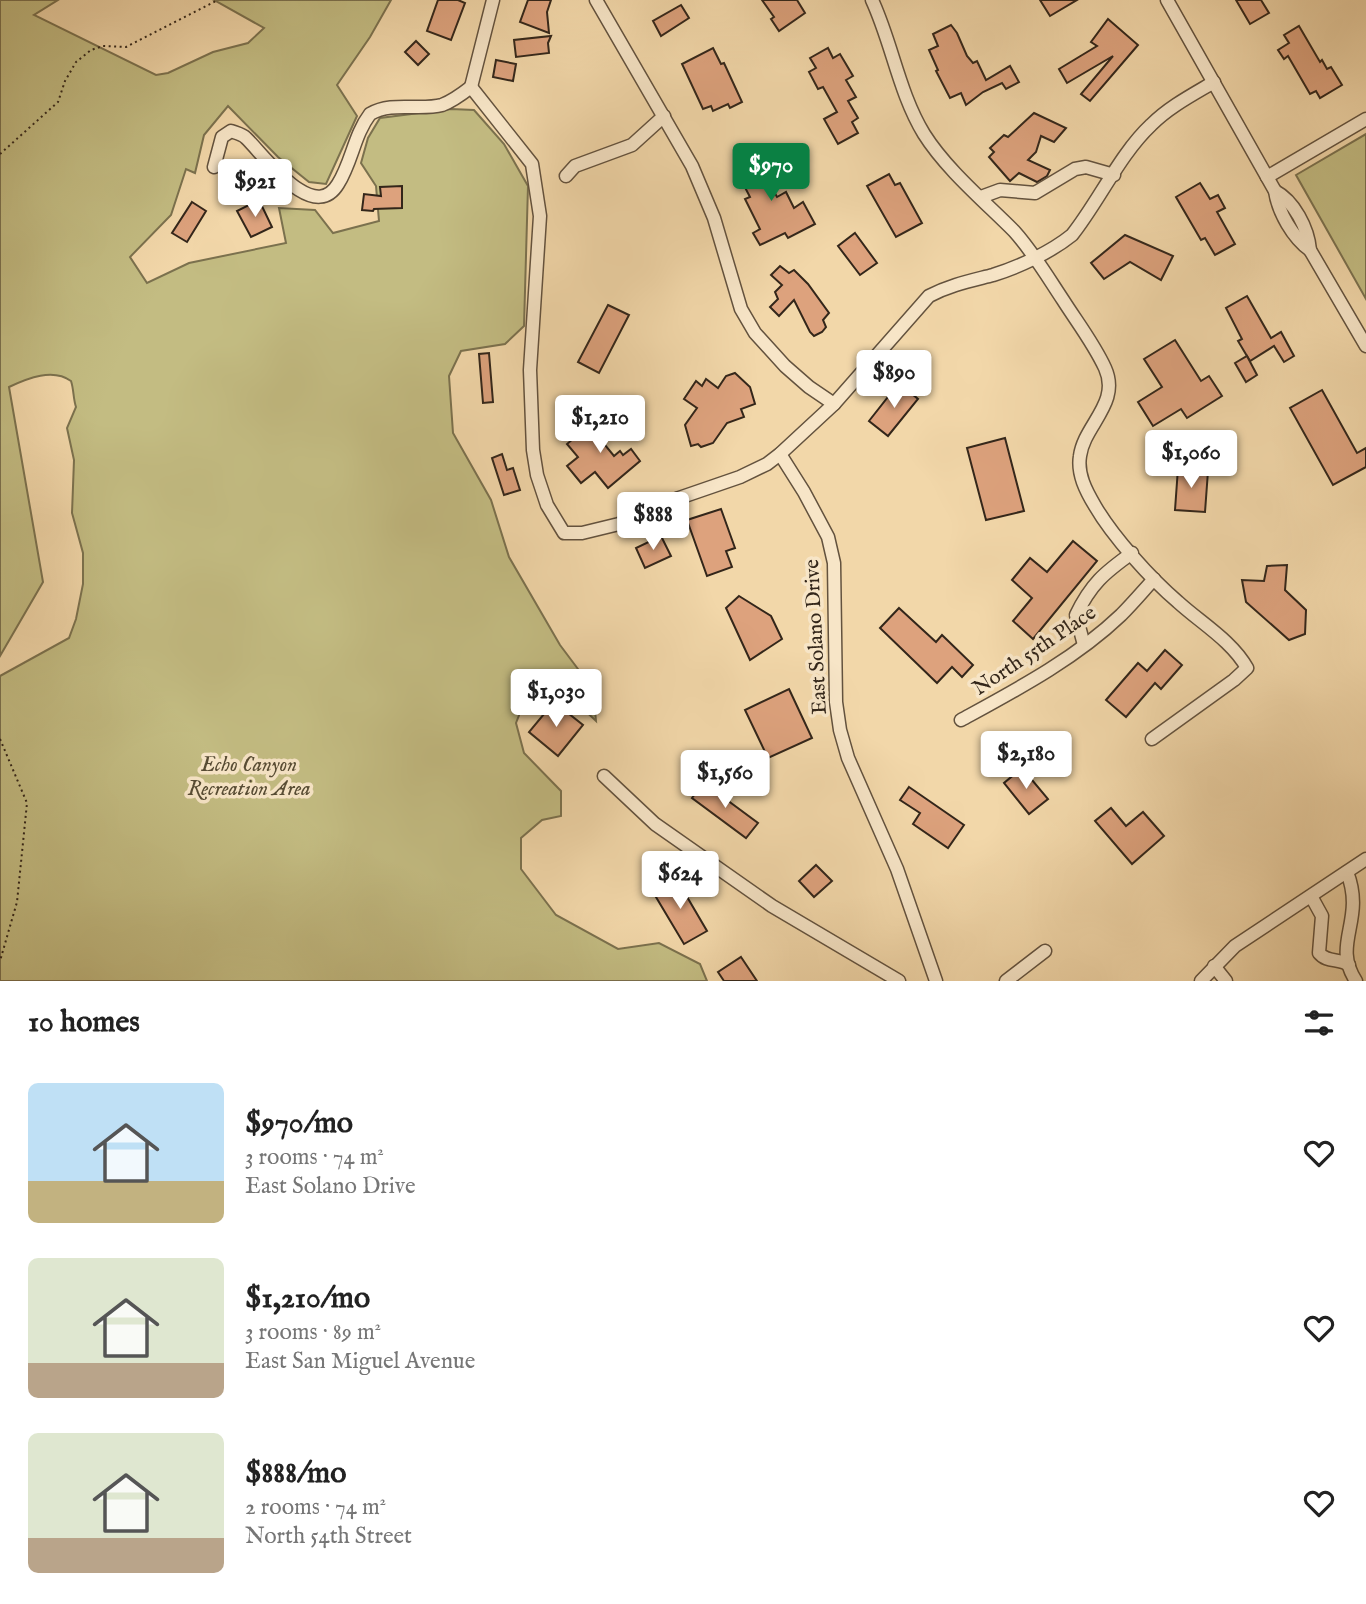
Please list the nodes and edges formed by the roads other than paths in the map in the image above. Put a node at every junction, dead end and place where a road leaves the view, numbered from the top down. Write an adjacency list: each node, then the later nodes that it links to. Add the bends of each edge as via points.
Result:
1 (493, 0): 6 (street)
2 (596, 0): 7 (street)
3 (872, 0): 13 (street, via 924,134)
4 (1167, 0): 5 (street)
5 (1214, 82): 10 (street, via 1149,126); 12 (street)
6 (471, 87): 9 (street, via 439,106 395,107 370,114 338,185 327,195 307,194 295,187 244,136 231,131 222,137); 17 (street, via 532,164 540,216 530,370 533,450 547,505 564,533 619,524 740,477)
7 (664, 116): 11 (street, via 632,145 575,166); 16 (street, via 714,218 741,309 755,333 785,366)
8 (1366, 119): 12 (street)
9 (214, 167)
10 (1114, 175): 13 (street, via 1086,167 1035,193 1000,190); 14 (street, via 1072,235)
11 (566, 176)
12 (1267, 177): 15 (street, via 1275,191 1287,197 1309,236 1310,250)
13 (981, 197): 14 (street)
14 (1035, 257): 16 (street, via 929,296); 18 (street, via 1107,371 1106,401 1083,447 1080,469 1082,483 1097,509)
15 (1366, 346)
16 (834, 404): 17 (street)
17 (780, 454): 31 (street, East Solano Drive, via 828,537 834,563 840,730 897,869)
18 (1132, 553): 19 (street); 20 (street, via 1088,591 1076,615)
19 (1154, 579): 20 (street, North 55th Place); 22 (street, via 1239,653 1247,668)
20 (1084, 645): 21 (street, North 55th Place, via 1024,686)
21 (961, 720)
22 (1152, 739)
23 (604, 776): 30 (street, via 655,824 772,906)
24 (1366, 859): 25 (street)
25 (1347, 872): 26 (street); 28 (street, via 1358,888 1361,907)
26 (1311, 896): 28 (street, via 1322,916 1319,953); 29 (street, via 1235,946)
27 (1045, 951): 32 (street)
28 (1349, 965): 35 (street)
29 (1214, 966): 33 (street); 34 (street)
30 (899, 981)
31 (936, 981)
32 (1006, 981)
33 (1200, 981)
34 (1226, 981)
35 (1356, 981)

